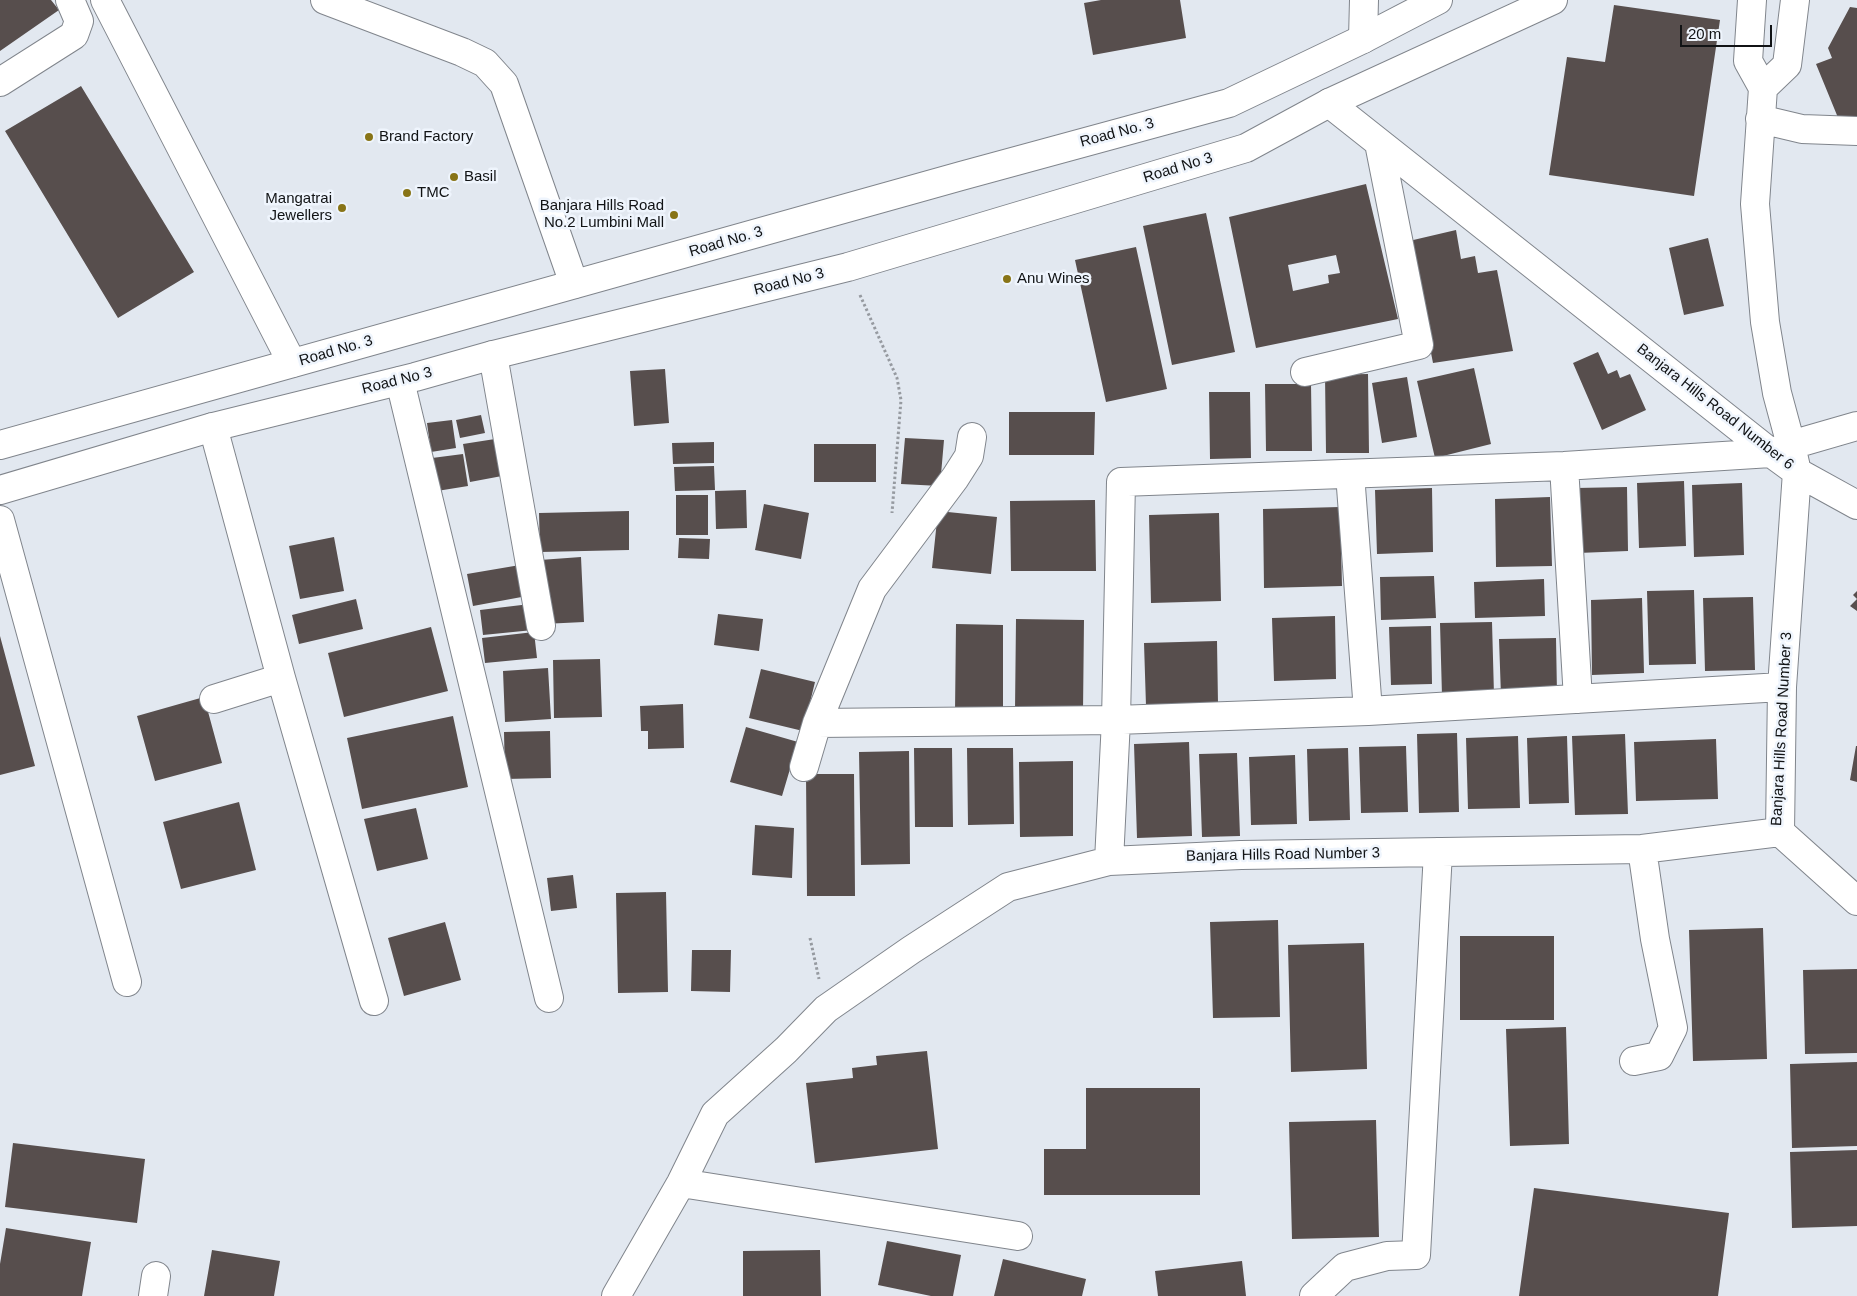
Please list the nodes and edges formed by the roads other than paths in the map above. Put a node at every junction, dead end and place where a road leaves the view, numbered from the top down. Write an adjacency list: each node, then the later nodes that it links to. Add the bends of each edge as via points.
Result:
1 (70, 0): 10 (street, via 79,22 74,35)
2 (105, 0): 18 (street)
3 (325, 0): 16 (street, via 462,52 485,63 504,84)
4 (1364, 0): 9 (street)
5 (1438, 0): 9 (street, Road No. 3)
6 (1552, 0): 12 (street, Road No 3)
7 (1752, 0): 11 (street, via 1748,61)
8 (1795, 0): 11 (street, via 1787,65)
9 (1363, 39): 16 (street, Road No. 3, via 1229,103)
10 (0, 82)
11 (1763, 88): 13 (street, Banjara Hills Road Number 6)
12 (1329, 103): 15 (street, Banjara Hills Road Number 6); 17 (street, Road No 3, via 1246,148 848,267)
13 (1760, 119): 14 (street, via 1802,129); 25 (street, Banjara Hills Road Number 6, via 1756,204 1765,322 1777,393)
14 (1857, 131)
15 (1379, 143): 19 (street, via 1419,345); 25 (street, Banjara Hills Road Number 6)
16 (574, 284): 18 (street, Road No. 3)
17 (493, 356): 20 (street, Road No 3); 32 (street)
18 (292, 363): 24 (street, Road No. 3)
19 (1305, 372)
20 (400, 380): 21 (street, Road No 3); 47 (street)
21 (213, 426): 29 (street, Road No 3); 33 (street)
22 (1857, 426): 25 (street)
23 (972, 437): 39 (street, via 969,456 955,478 872,589)
24 (0, 444)
25 (1781, 449): 26 (street); 27 (street, Banjara Hills Road Number 6)
26 (1564, 466): 28 (street); 36 (street)
27 (1797, 472): 30 (street, Banjara Hills Road Number 6); 34 (street, Banjara Hills Road Number 3)
28 (1350, 474): 37 (street); 38 (street, via 1121,482)
29 (0, 490)
30 (1857, 505)
31 (0, 520): 46 (street)
32 (541, 626)
33 (281, 678): 35 (street); 48 (street)
34 (1782, 687): 36 (street); 41 (street, Banjara Hills Road Number 3)
35 (214, 699)
36 (1578, 699): 37 (street)
37 (1368, 711): 38 (street)
38 (1116, 720): 39 (street); 44 (street)
39 (817, 723): 40 (street)
40 (804, 767)
41 (1780, 832): 42 (street, Banjara Hills Road Number 3); 45 (street)
42 (1642, 848): 43 (street, Banjara Hills Road Number 3); 49 (street, via 1655,939 1673,1028 1659,1056)
43 (1438, 852): 44 (street, Banjara Hills Road Number 3); 53 (street, via 1416,1255 1387,1256 1344,1267)
44 (1109, 861): 50 (street, Banjara Hills Road Number 3, via 1008,887 826,1009 715,1114)
45 (1857, 901)
46 (127, 982)
47 (549, 998)
48 (374, 1002)
49 (1634, 1061)
50 (681, 1183): 51 (street); 52 (street, Banjara Hills Road Number 3)
51 (1018, 1236)
52 (616, 1296)
53 (1314, 1296)

